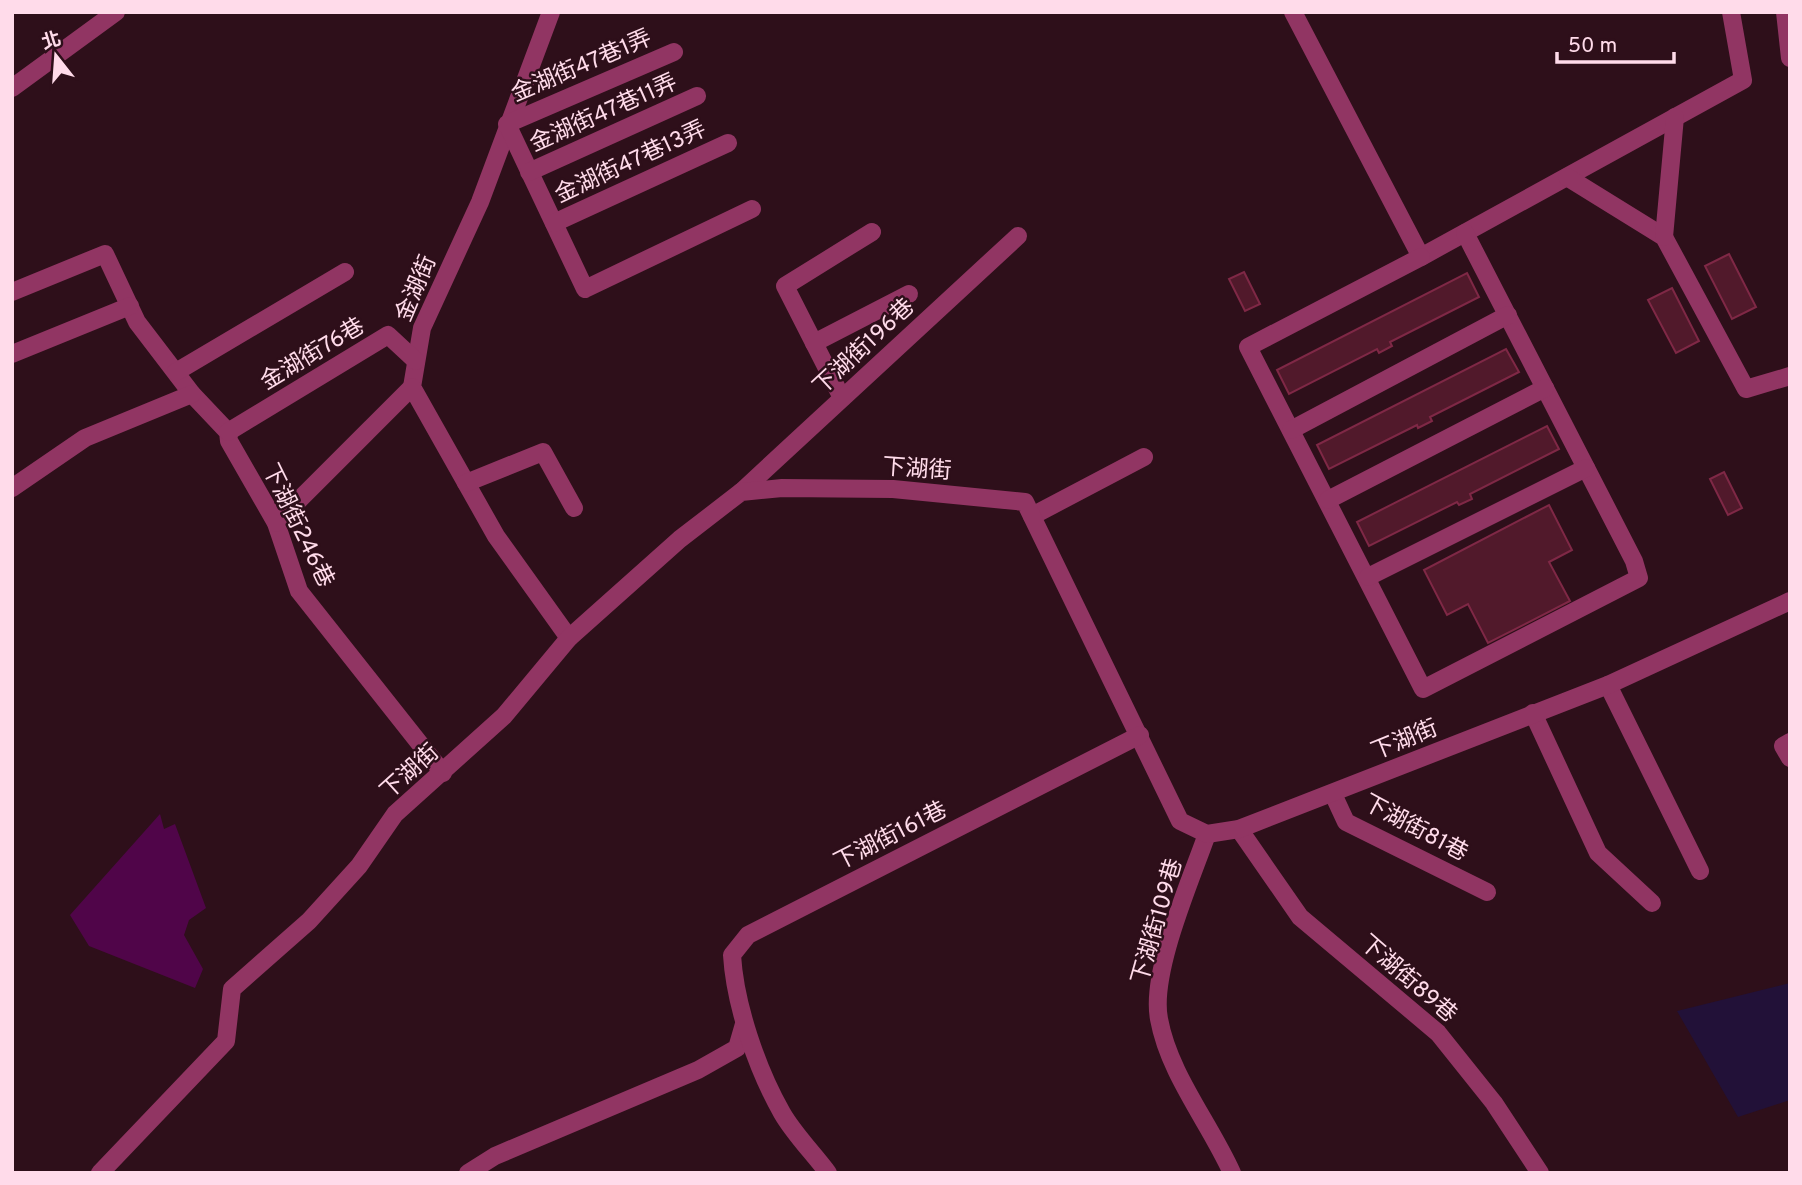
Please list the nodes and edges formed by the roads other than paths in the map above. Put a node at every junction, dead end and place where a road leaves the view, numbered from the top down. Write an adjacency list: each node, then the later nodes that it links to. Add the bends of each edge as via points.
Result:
1 (116, 12): 8 (street)
2 (551, 12): 11 (street, 金湖街)
3 (1293, 12): 21 (street)
4 (1731, 12): 10 (street, via 1742,80)
5 (1784, 12): 7 (street)
6 (674, 52): 11 (street, 金湖街47巷1弄)
7 (1790, 58)
8 (12, 88)
9 (697, 96): 13 (street, 金湖街47巷11弄)
10 (1675, 117): 14 (street); 20 (street)
11 (507, 124): 13 (street); 29 (street, 金湖街, via 480,202 422,328)
12 (728, 143): 16 (street, 金湖街47巷13弄)
13 (529, 172): 16 (street)
14 (1567, 177): 18 (street); 20 (street)
15 (752, 209): 16 (street, via 585,289)
16 (554, 223)
17 (872, 232): 27 (street, via 785,286)
18 (1465, 233): 21 (street); 26 (street)
19 (1018, 236): 35 (street, 下湖街196巷)
20 (1664, 237): 31 (street, via 1746,389)
21 (1420, 257): 36 (street, via 1248,347)
22 (345, 272): 30 (street)
23 (12, 292): 25 (street, 下湖街246巷, via 105,254)
24 (909, 294): 27 (street)
25 (130, 306): 28 (street); 30 (street, 下湖街246巷)
26 (1508, 316): 33 (street); 36 (street)
27 (814, 343): 35 (street)
28 (12, 354)
29 (416, 361): 32 (street, 金湖街); 37 (street, 金湖街76巷, via 388,335)
30 (176, 373): 34 (street, 下湖街246巷)
31 (1790, 376)
32 (412, 387): 40 (street); 46 (street)
33 (1545, 388): 39 (street); 43 (street)
34 (192, 394): 37 (street, 下湖街246巷); 41 (street, via 85,438)
35 (842, 398): 42 (street, 下湖街196巷)
36 (1291, 430): 43 (street)
37 (228, 432): 46 (street, 下湖街246巷)
38 (1144, 457): 45 (street)
39 (1586, 468): 47 (street); 47 (street, via 1639,578 1423,689)
40 (466, 483): 44 (street, via 543,452); 49 (street, via 496,536)
41 (12, 488)
42 (741, 492): 45 (street, 下湖街, via 892,489 1025,502); 49 (street, 下湖街, via 680,539)
43 (1328, 500): 47 (street)
44 (574, 508)
45 (1032, 516): 52 (street)
46 (276, 523): 55 (street, 下湖街246巷, via 299,591)
47 (1368, 578)
48 (1790, 601): 50 (street, 下湖街)
49 (569, 638): 55 (street, 下湖街, via 503,716)
50 (1608, 685): 51 (street, 下湖街); 59 (street)
51 (1533, 713): 56 (street, 下湖街); 61 (street, via 1598,853)
52 (1140, 734): 58 (street, via 1180,821); 62 (street, 下湖街161巷, via 748,935 732,955)
53 (1790, 742): 54 (street, via 1783,746)
54 (1790, 758)
55 (443, 773): 63 (street, 下湖街, via 395,814 359,866 309,921 232,989 226,1041)
56 (1334, 794): 57 (street, 下湖街); 60 (street, 下湖街81巷, via 1346,822)
57 (1239, 829): 58 (street, 下湖街); 67 (street, 下湖街89巷, via 1300,917 1438,1033 1494,1103)
58 (1208, 834): 66 (street, 下湖街109巷, via 1175,927 1160,982 1158,1017 1172,1060)
59 (1700, 871)
60 (1487, 892)
61 (1652, 903)
62 (744, 1024): 64 (street, via 737,1048 698,1070 495,1156); 65 (street, 下湖街161巷, via 783,1114)
63 (100, 1173)
64 (468, 1173)
65 (828, 1173)
66 (1232, 1173)
67 (1539, 1173)

